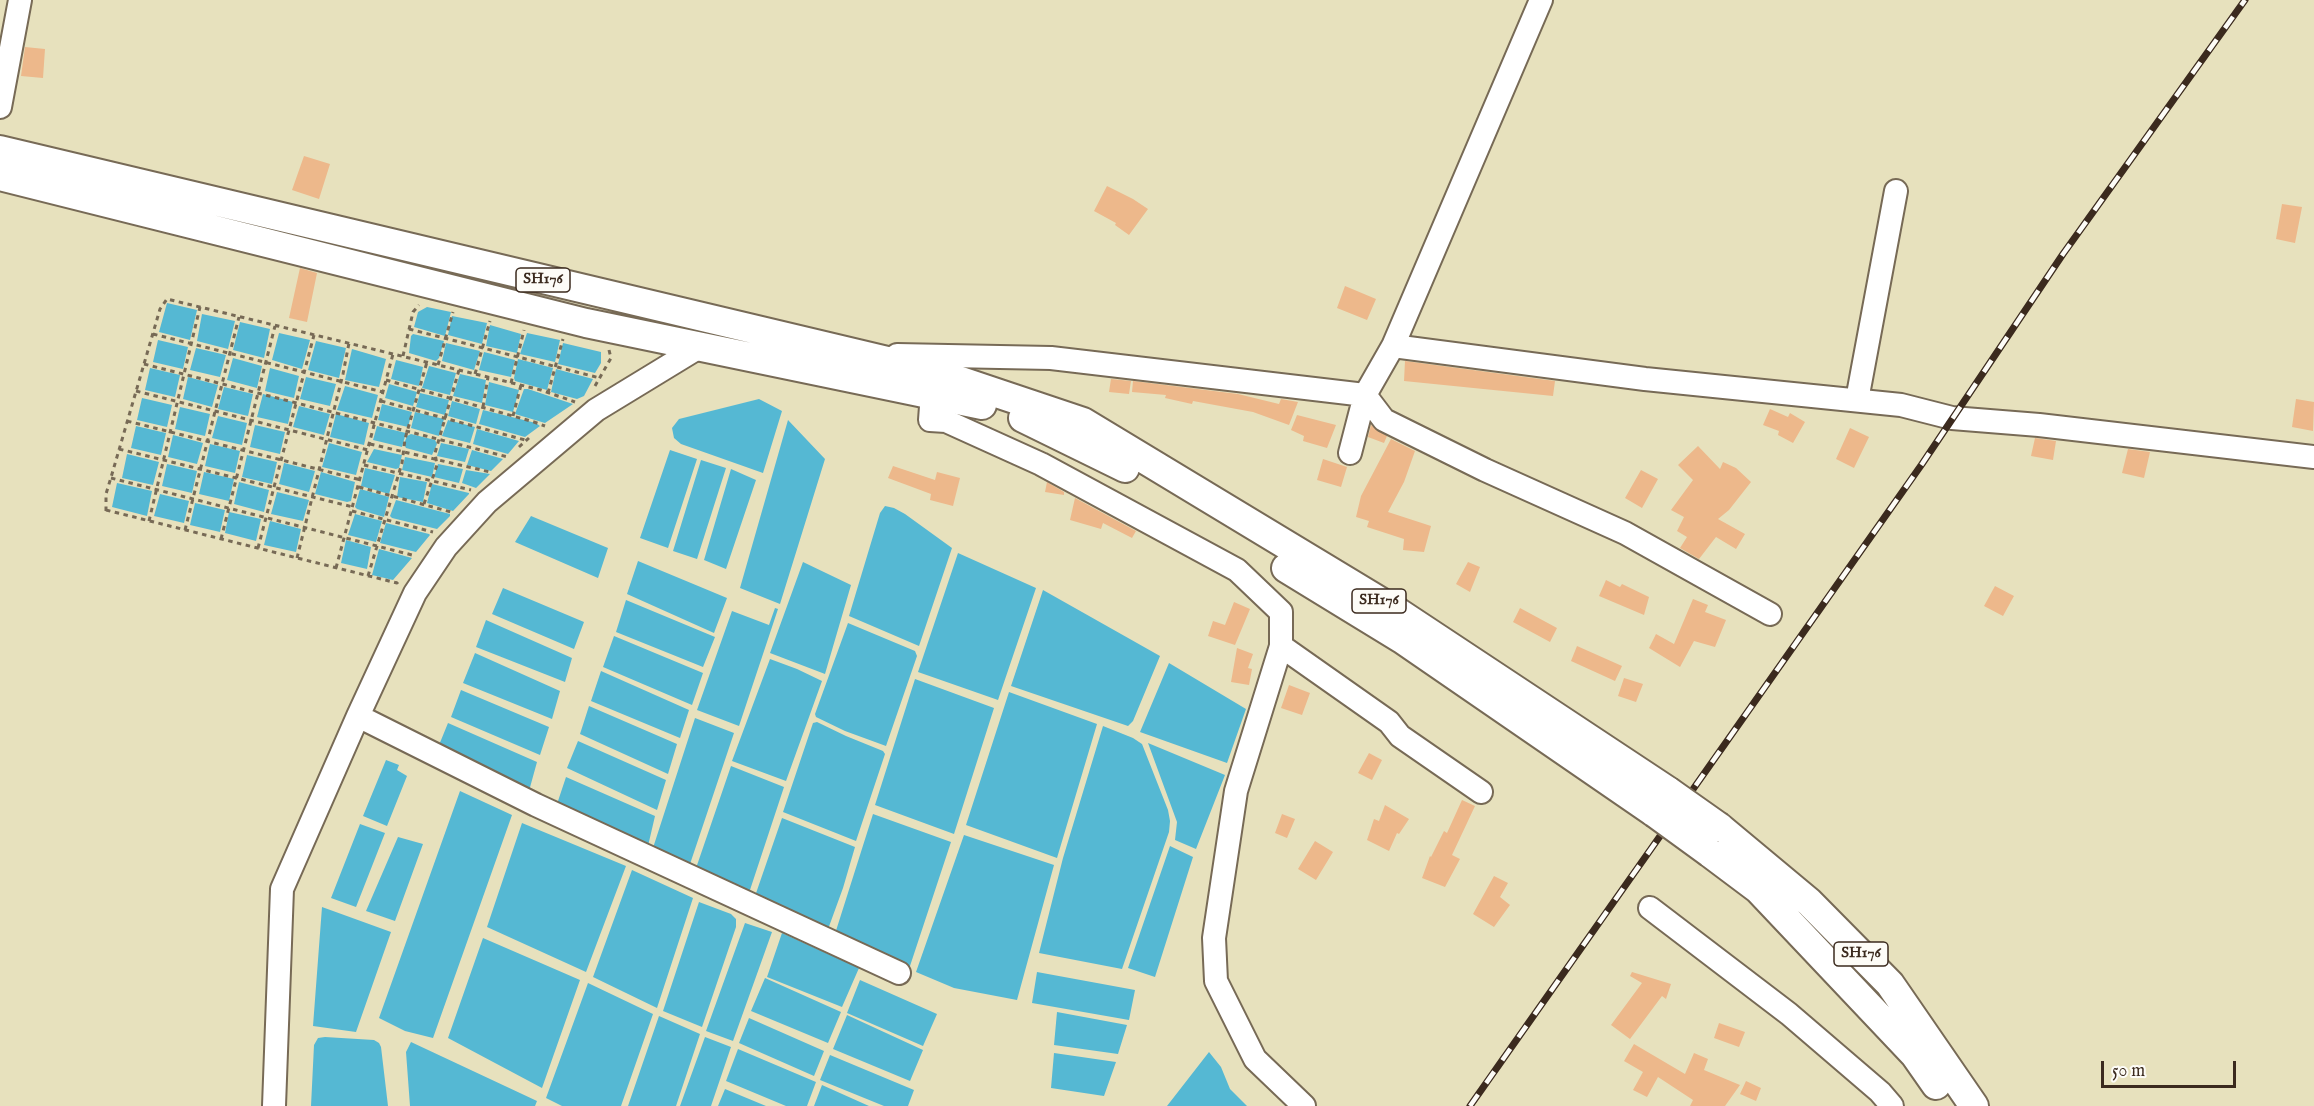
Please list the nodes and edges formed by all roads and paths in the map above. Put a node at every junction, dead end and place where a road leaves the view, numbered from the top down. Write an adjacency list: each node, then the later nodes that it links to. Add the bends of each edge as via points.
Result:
1 (20, 0): 3 (street)
2 (1541, 0): 23 (street)
3 (0, 107)
4 (0, 150): 27 (main road, SH176)
5 (0, 176): 22 (main road, via 575,320)
6 (1896, 190): 46 (street)
7 (424, 303): 13 (path, via 413,312)
8 (200, 308): 10 (path); 15 (path, via 167,299); 71 (path)
9 (462, 313): 19 (path, via 453,310)
10 (239, 317): 12 (path); 72 (path)
11 (481, 317): 24 (path, via 490,320)
12 (275, 326): 16 (path); 75 (path)
13 (409, 329): 19 (path); 28 (path)
14 (534, 331): 37 (path, via 524,328)
15 (153, 334): 30 (path); 41 (path)
16 (314, 335): 21 (path); 76 (path)
17 (553, 335): 18 (path)
18 (563, 338): 20 (path); 42 (path)
19 (446, 339): 24 (path); 31 (path)
20 (574, 340)
21 (349, 343): 26 (path); 77 (path)
22 (701, 346): 38 (main road); 84 (street, via 596,410 487,502 446,547 415,593)
23 (1393, 346): 44 (street); 46 (street, via 1645,379)
24 (483, 348): 33 (path); 35 (path)
25 (607, 349): 35 (path, via 611,358)
26 (393, 354): 28 (path); 36 (path)
27 (856, 355): 38 (main road, SH176); 44 (street, via 1051,358)
28 (403, 356): 29 (path)
29 (427, 362): 31 (path); 81 (path)
30 (144, 364): 40 (path); 52 (path)
31 (438, 365): 32 (path)
32 (459, 370): 33 (path); 68 (path)
33 (475, 374): 34 (path)
34 (489, 377): 37 (path); 47 (path)
35 (600, 378): 43 (path)
36 (386, 380): 41 (path); 47 (path)
37 (511, 383): 39 (path)
38 (933, 383): 83 (street, via 930,420 946,421 1041,464 1236,570 1281,612); 86 (main road, SH176, bridge, via 1083,422 1399,613)
39 (521, 385): 42 (path); 49 (path)
40 (136, 391): 50 (path); 57 (path)
41 (383, 392): 45 (path)
42 (549, 393): 48 (path, via 581,404)
43 (591, 393)
44 (1365, 395): 59 (street); 82 (street, via 1384,420 1625,533)
45 (381, 400): 52 (path); 54 (path)
46 (1857, 400): 60 (street, via 1901,405 1952,418)
47 (483, 407): 49 (path)
48 (572, 410)
49 (513, 416): 53 (path)
50 (127, 421): 56 (path); 64 (path)
51 (554, 421): 53 (path)
52 (375, 423): 55 (path); 62 (path, via 509,457)
53 (545, 426): 54 (path)
54 (525, 440): 58 (path)
55 (370, 444): 57 (path); 65 (path, via 495,474)
56 (119, 448): 63 (path); 69 (path)
57 (368, 450): 61 (path)
58 (516, 450)
59 (1350, 453)
60 (2314, 457)
61 (364, 465): 64 (path); 67 (path)
62 (502, 465)
63 (111, 478): 71 (path, via 106,511); 74 (path)
64 (361, 480): 66 (path)
65 (489, 480)
66 (359, 487): 68 (path); 69 (path)
67 (479, 492)
68 (424, 504): 70 (path)
69 (353, 509): 73 (path); 74 (path)
70 (459, 514)
71 (149, 521): 72 (path)
72 (185, 530): 75 (path)
73 (441, 534)
74 (345, 537): 78 (path, via 420,557); 79 (path)
75 (221, 539): 76 (path)
76 (258, 548): 77 (path)
77 (297, 558): 79 (path)
78 (412, 566)
79 (336, 568): 81 (path)
80 (405, 574): 81 (path, via 397,583)
81 (368, 576)
82 (1770, 614)
83 (1281, 646): 85 (street); 90 (street, via 1236,791 1214,938 1216,981 1255,1059)
84 (358, 716): 88 (street, via 536,805); 89 (street, via 282,889)
85 (1481, 792)
86 (1715, 840): 92 (main road, via 1915,1055); 93 (main road, SH176, via 1809,902 1890,984)
87 (1650, 908): 91 (street, via 1789,1014)
88 (899, 973)
89 (274, 1106)
90 (1304, 1106)
91 (1892, 1106)
92 (1951, 1106)
93 (1974, 1106)

